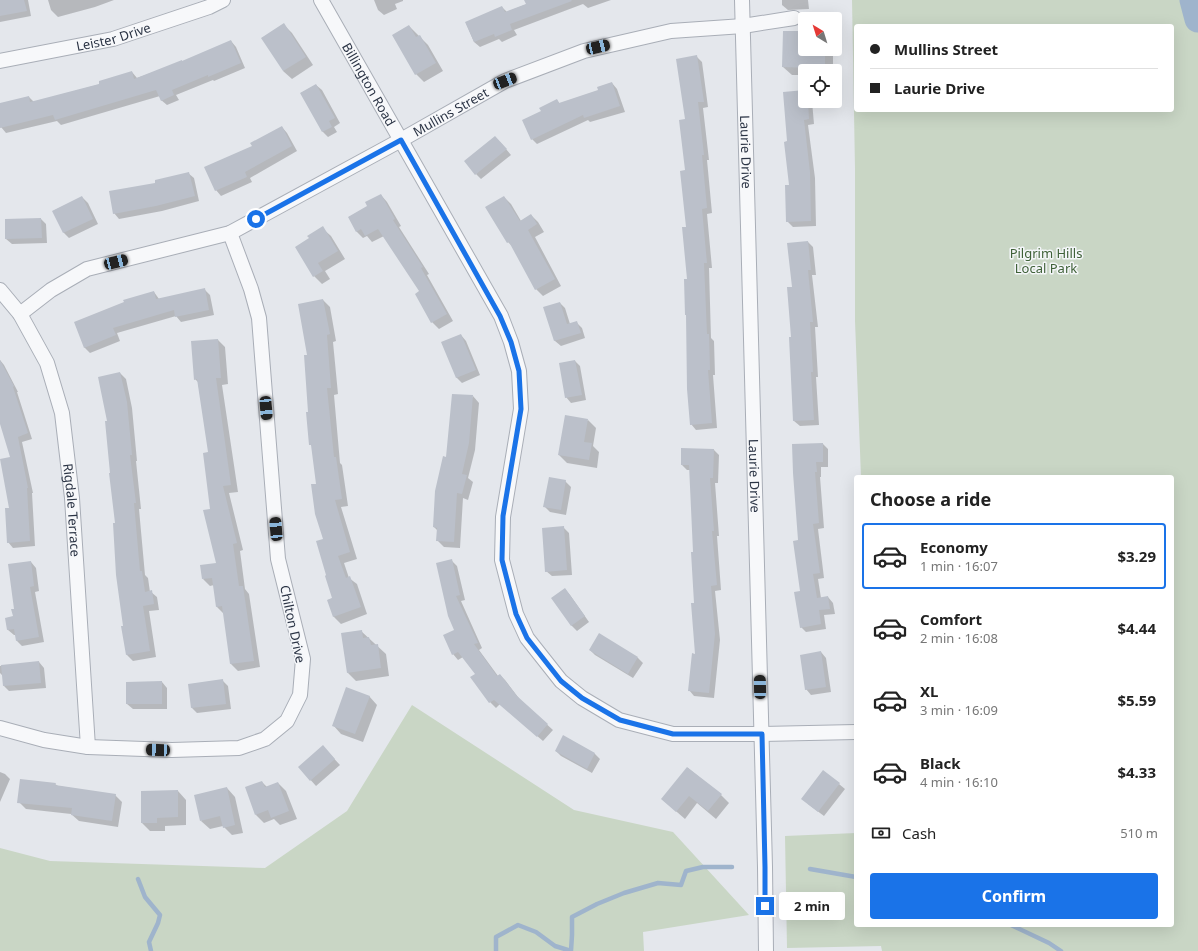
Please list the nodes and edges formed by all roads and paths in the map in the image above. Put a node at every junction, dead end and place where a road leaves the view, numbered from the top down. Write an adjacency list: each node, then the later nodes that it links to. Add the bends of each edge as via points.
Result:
1 (223, 0): 6 (street, Leister Drive, via 113,39)
2 (321, 0): 7 (street, Billington Road)
3 (742, 0): 5 (street, Laurie Drive)
4 (794, 18): 5 (street, Mullins Street)
5 (742, 26): 7 (street, Mullins Street, via 670,31 584,51 505,81); 13 (street, Laurie Drive)
6 (0, 61)
7 (401, 140): 8 (street, Mullins Street); 13 (street, Billington Road, via 500,316 519,371 521,409 503,516 502,560 516,614 527,638 561,681 582,698 620,720 673,734)
8 (230, 233): 10 (street, Mullins Street, via 87,269 51,290); 14 (street, Chilton Drive, via 251,289 258,318 278,559 303,659 300,695 287,721 265,739 239,748 172,750)
9 (0, 290): 10 (street, Rigdale Terrace)
10 (20, 314): 14 (street, Rigdale Terrace, via 47,363 62,413 72,498)
11 (0, 728): 14 (street, Chilton Drive, via 44,740)
12 (854, 732): 13 (street, Billington Road)
13 (762, 734): 15 (street, Laurie Drive)
14 (88, 747)
15 (766, 951)

